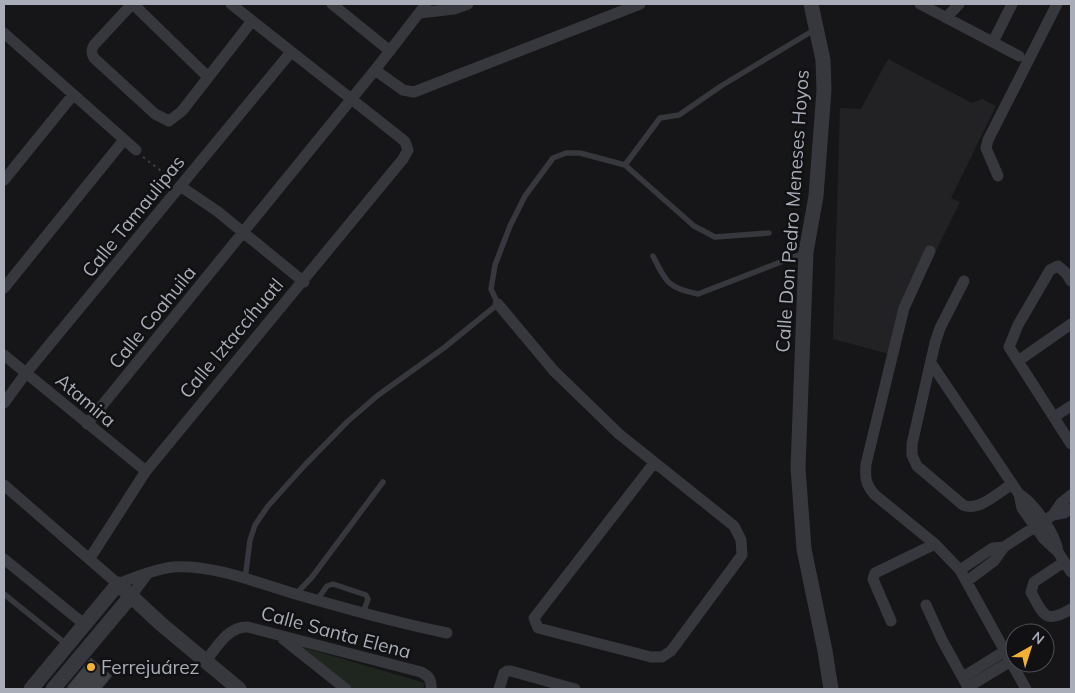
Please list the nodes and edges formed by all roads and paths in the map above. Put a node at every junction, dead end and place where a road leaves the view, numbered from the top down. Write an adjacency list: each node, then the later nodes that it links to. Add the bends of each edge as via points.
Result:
1 (133, 4): 21 (street); 21 (street, via 91,49 94,58 155,114 169,121 182,111)
2 (231, 4): 13 (street)
3 (332, 4): 17 (street)
4 (468, 4): 11 (street, via 454,9)
5 (640, 4): 20 (street, via 420,90 403,90)
6 (811, 4): 14 (street, Calle Don Pedro Meneses Hoyos)
7 (920, 4): 12 (street)
8 (960, 4): 12 (street)
9 (1012, 4): 16 (street)
10 (1057, 4): 27 (street, via 988,140 986,148)
11 (423, 8): 17 (street, Calle Coahuila)
12 (946, 18): 16 (street)
13 (252, 21): 18 (street); 21 (street)
14 (816, 29): 26 (lane, via 720,86 679,116 660,118); 33 (street, Calle Don Pedro Meneses Hoyos, via 823,60 824,90 816,196)
15 (6, 39): 22 (street)
16 (993, 42): 19 (street)
17 (390, 50): 20 (street, Calle Coahuila)
18 (291, 52): 23 (street); 29 (street, Calle Tamaulipas)
19 (1019, 56)
20 (375, 70): 23 (street, Calle Coahuila)
21 (208, 77)
22 (73, 95): 24 (street); 28 (street)
23 (351, 100): 30 (street, Calle Coahuila); 37 (street, Calle Iztaccíhuatl, via 402,139 408,147 407,153)
24 (123, 140): 25 (street); 38 (street)
25 (136, 150): 29 (path)
26 (624, 165): 31 (lane, via 694,226 715,237); 39 (lane, via 580,153 566,153 553,158 525,196 510,226 491,289)
27 (998, 176)
28 (4, 180)
29 (180, 186): 30 (street); 44 (street, Calle Tamaulipas)
30 (244, 233): 37 (street); 48 (street, Calle Coahuila)
31 (769, 233)
32 (930, 251): 58 (street, via 904,308 865,477 875,495)
33 (806, 252): 34 (lane, via 698,294 681,291 666,281); 93 (street, Calle Don Pedro Meneses Hoyos, via 799,477 804,549)
34 (653, 256)
35 (964, 281): 43 (street, via 940,328)
36 (1071, 281): 42 (street, via 1058,266 1050,270 1009,347)
37 (304, 282): 51 (street, Calle Iztaccíhuatl)
38 (4, 288)
39 (498, 304): 50 (street, via 554,371); 66 (lane, via 377,396 346,422 304,466 255,525)
40 (1071, 324): 42 (street)
41 (4, 354): 44 (street, Atamira)
42 (1018, 361): 47 (street)
43 (930, 363): 54 (street); 54 (street, via 912,444 917,466 968,507 978,506)
44 (26, 373): 45 (street, Calle Tamaulipas); 48 (street, Atamira)
45 (4, 403)
46 (1071, 406): 47 (street)
47 (1054, 417): 49 (street)
48 (87, 424): 51 (street, Atamira)
49 (1071, 444)
50 (654, 463): 50 (street, via 534,618 538,628 651,657 662,657 670,651 742,554 741,540 734,526)
51 (146, 471): 61 (street, Calle Iztaccíhuatl)
52 (384, 482): 70 (lane)
53 (4, 485): 61 (street)
54 (1015, 489): 57 (street)
55 (1071, 495): 57 (street)
56 (1071, 509): 57 (street)
57 (1044, 521): 59 (street); 60 (street, via 1048,544)
58 (935, 544): 63 (street); 76 (street, via 875,573 874,579)
59 (1004, 547): 63 (street, via 993,548); 67 (street, via 994,561)
60 (1061, 557): 64 (street); 74 (street, via 1034,582 1031,592 1048,617 1058,617)
61 (90, 558): 68 (street)
62 (4, 559): 77 (street)
63 (960, 570): 67 (street)
64 (1071, 572)
65 (148, 573): 66 (street, via 172,567 200,568); 68 (street); 71 (street)
66 (245, 579): 70 (street)
67 (967, 581): 81 (street)
68 (118, 584): 71 (street); 77 (street)
69 (4, 594): 80 (lane)
70 (296, 594): 72 (street)
71 (131, 596): 83 (street); 87 (street)
72 (317, 600): 75 (street); 75 (lane, via 327,586 333,584 366,595 368,599)
73 (926, 605): 85 (street)
74 (1071, 609)
75 (363, 613): 78 (street)
76 (892, 620)
77 (84, 624): 80 (street)
78 (447, 633)
79 (280, 636): 83 (street, Calle Santa Elena, via 248,627 234,629); 89 (street); 90 (street, Calle Santa Elena, via 421,672 432,681)
80 (67, 645): 86 (street)
81 (1005, 651)
82 (1005, 658): 85 (street)
83 (205, 662): 88 (street)
84 (1017, 673): 94 (street)
85 (967, 684)
86 (31, 689)
87 (53, 689)
88 (239, 689)
89 (346, 689)
90 (431, 689)
91 (499, 689): 92 (street, via 504,673 511,671)
92 (572, 689)
93 (831, 689)
94 (1026, 689)

